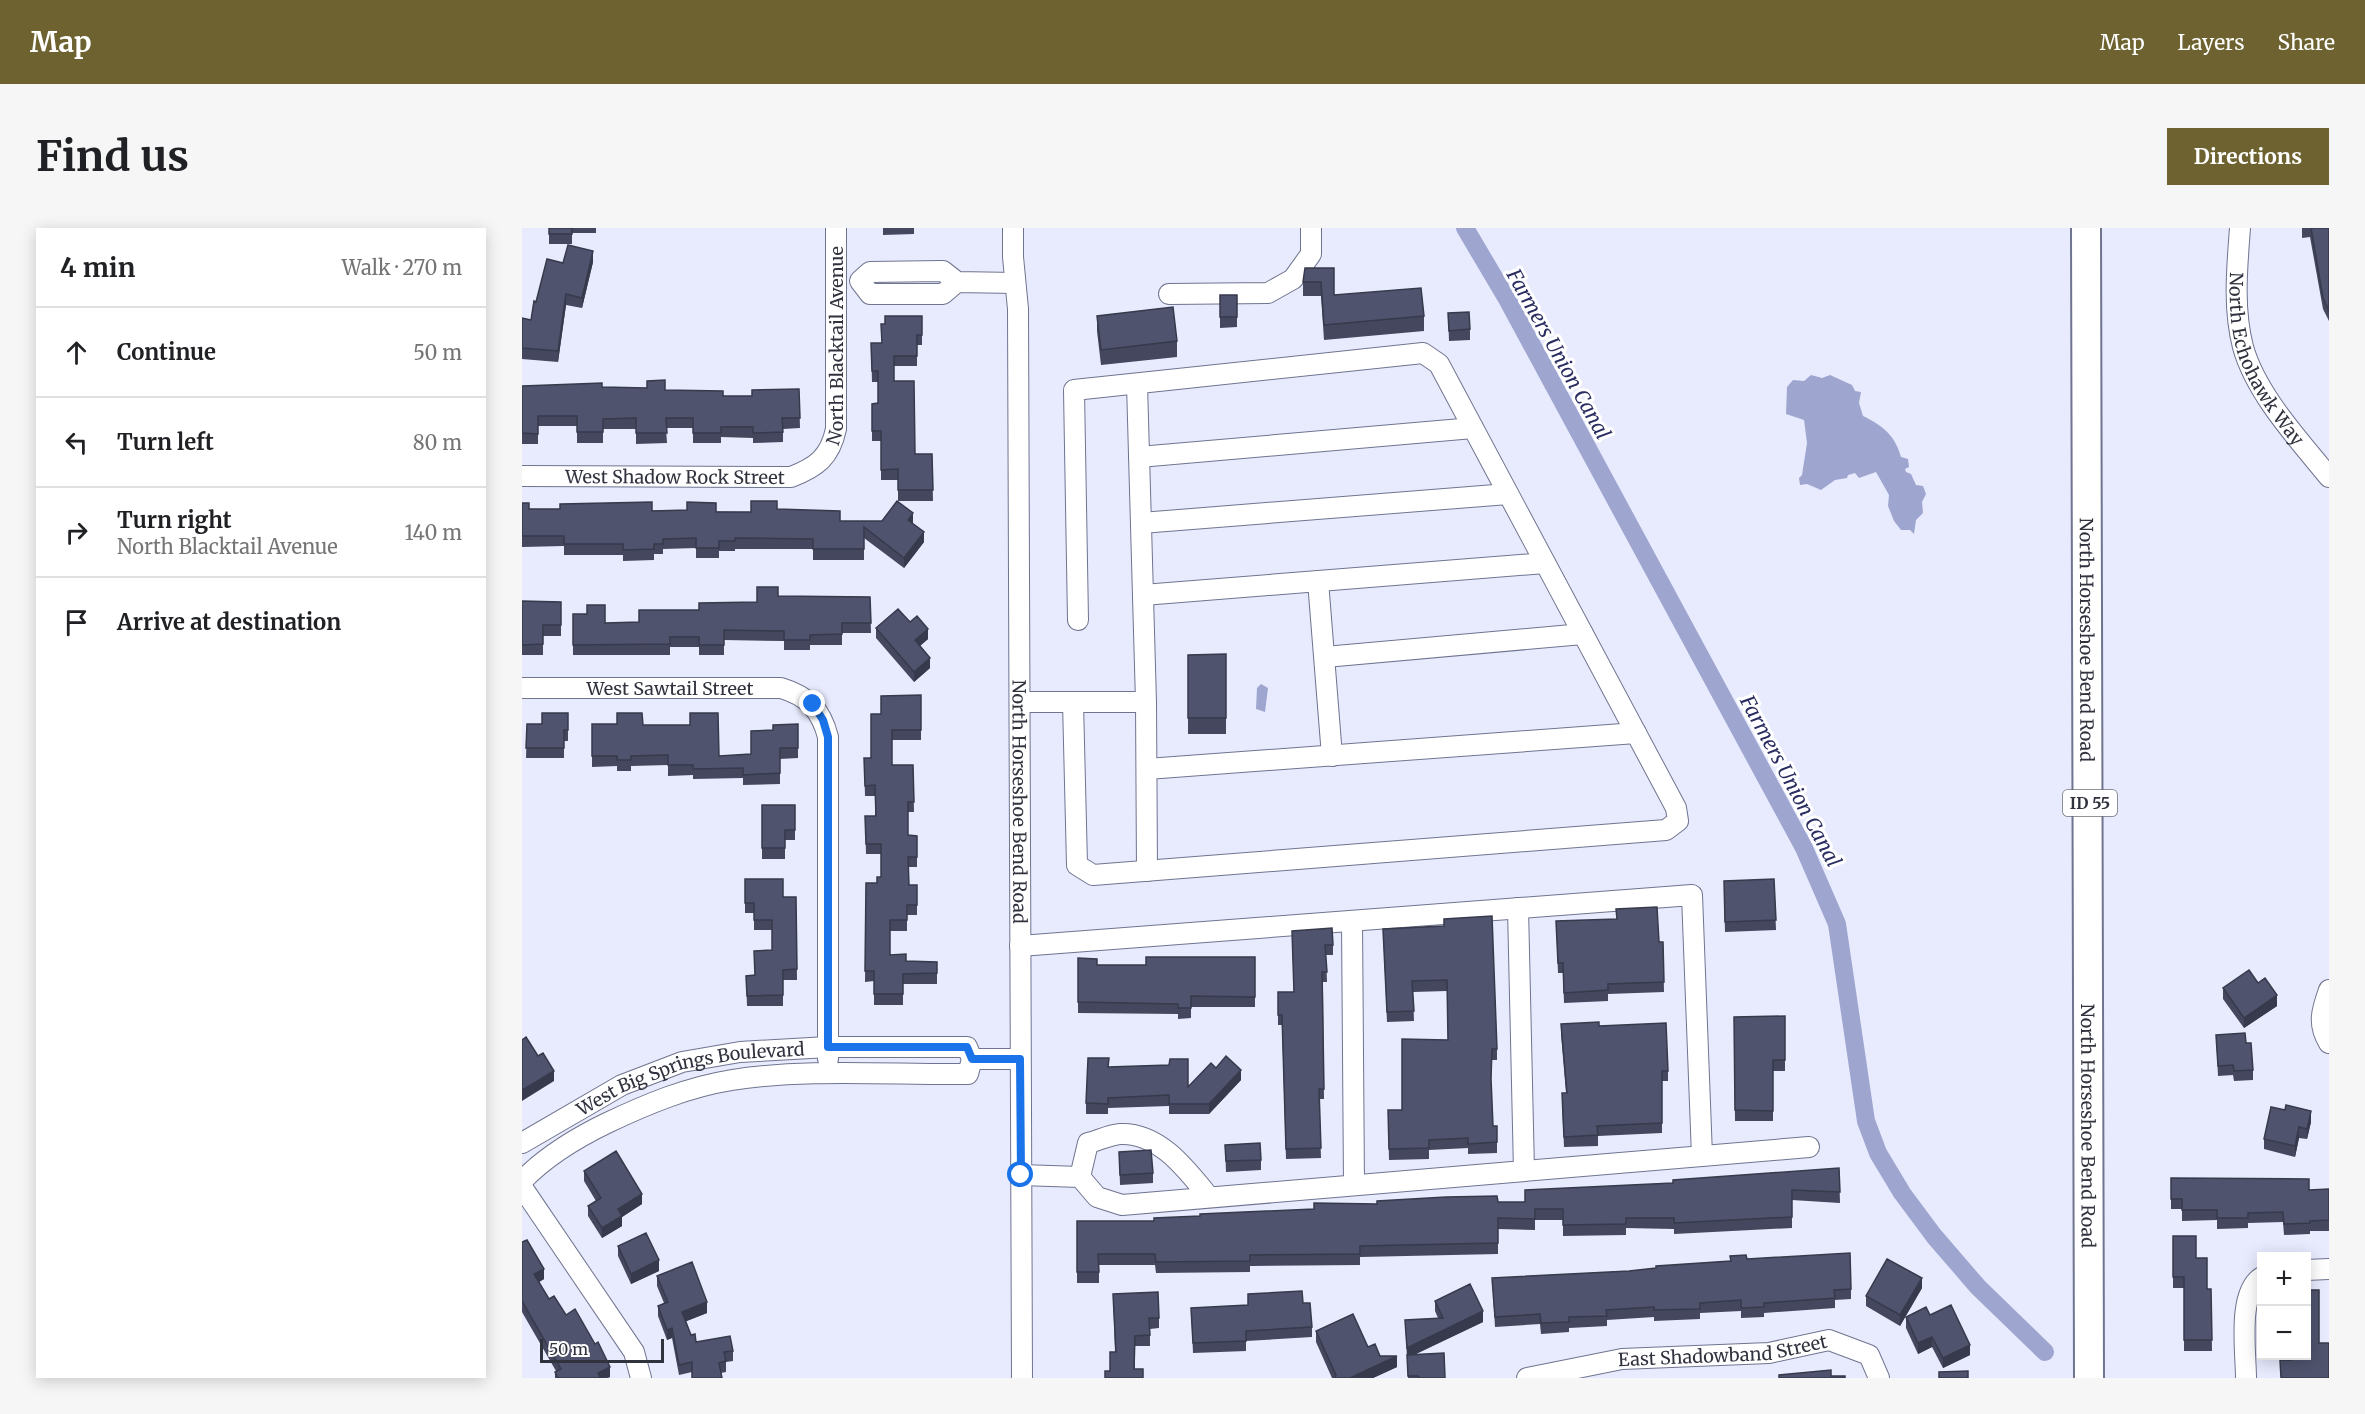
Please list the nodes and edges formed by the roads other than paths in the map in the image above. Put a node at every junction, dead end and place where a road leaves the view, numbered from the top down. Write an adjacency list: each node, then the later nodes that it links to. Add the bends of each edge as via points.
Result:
1 (836, 228): 6 (street, North Blacktail Avenue)
2 (1014, 228): 7 (street, North Horseshoe Bend Road)
3 (1311, 228): 8 (street, via 1311,254 1293,279 1268,293)
4 (2086, 228): 58 (highway, North Horseshoe Bend Road / ID 55)
5 (2240, 228): 14 (street, North Echohawk Way, via 2236,304 2244,349 2264,390)
6 (836, 281): 7 (street, via 860,281 870,272 943,271 957,282); 12 (street, North Blacktail Avenue, via 836,429)
7 (1015, 283): 24 (street, North Horseshoe Bend Road)
8 (1169, 294)
9 (1137, 384): 10 (street, via 1423,353 1439,364); 11 (street); 20 (street, via 1074,390)
10 (1473, 428): 11 (street); 15 (street)
11 (1139, 457): 16 (street)
12 (824, 460): 13 (street, West Shadow Rock Street, via 791,477)
13 (522, 476)
14 (2329, 477)
15 (1508, 494): 16 (street); 17 (street)
16 (1141, 523): 19 (street)
17 (1545, 563): 18 (street); 21 (street)
18 (1318, 581): 19 (street); 22 (street)
19 (1143, 595): 26 (street)
20 (1078, 620)
21 (1583, 634): 22 (street); 27 (street)
22 (1325, 657): 28 (street)
23 (522, 688): 36 (street, West Sawtail Street, via 781,688 799,693 813,704 828,737)
24 (1020, 702): 25 (street); 33 (street, North Horseshoe Bend Road)
25 (1072, 702): 26 (street); 30 (street, via 1077,865 1092,875)
26 (1146, 702): 29 (street)
27 (1636, 733): 28 (street); 30 (street, via 1676,808 1678,821 1666,830)
28 (1332, 756): 29 (street)
29 (1147, 769): 30 (street)
30 (1147, 871)
31 (1518, 908): 32 (street); 42 (street, via 1692,895); 43 (street)
32 (1352, 921): 33 (street); 47 (street)
33 (1020, 946): 38 (street, North Horseshoe Bend Road)
34 (2329, 990): 35 (street, via 2320,1015 2321,1030)
35 (2329, 1043)
36 (828, 1047): 37 (street, West Big Springs Boulevard, via 967,1047); 39 (street); 40 (street, West Big Springs Boulevard, via 740,1052 682,1062 622,1084)
37 (972, 1059): 38 (street, West Big Springs Boulevard); 39 (street, West Big Springs Boulevard, via 968,1074)
38 (1020, 1059): 44 (street, North Horseshoe Bend Road)
39 (828, 1075): 46 (street, West Big Springs Boulevard, via 732,1080 644,1105 543,1159)
40 (522, 1143)
41 (1809, 1147): 42 (street)
42 (1702, 1156): 43 (street)
43 (1524, 1171): 47 (street)
44 (1021, 1175): 45 (street); 55 (street, North Horseshoe Bend Road)
45 (1080, 1177): 49 (street, via 1097,1197 1122,1205); 49 (street, via 1088,1143 1120,1134 1154,1142 1187,1170)
46 (522, 1181)
47 (1354, 1185): 49 (street)
48 (522, 1187): 54 (street, via 634,1352)
49 (1209, 1197)
50 (2329, 1269): 51 (street)
51 (2311, 1270)
52 (2257, 1282): 59 (street, via 2246,1306)
53 (1608, 1370): 56 (street, East Shadowband Street); 57 (street, East Shadowband Street, via 1769,1353 1829,1340 1869,1355)
54 (641, 1378)
55 (1022, 1378)
56 (1527, 1378)
57 (1879, 1378)
58 (2089, 1378)
59 (2246, 1378)

